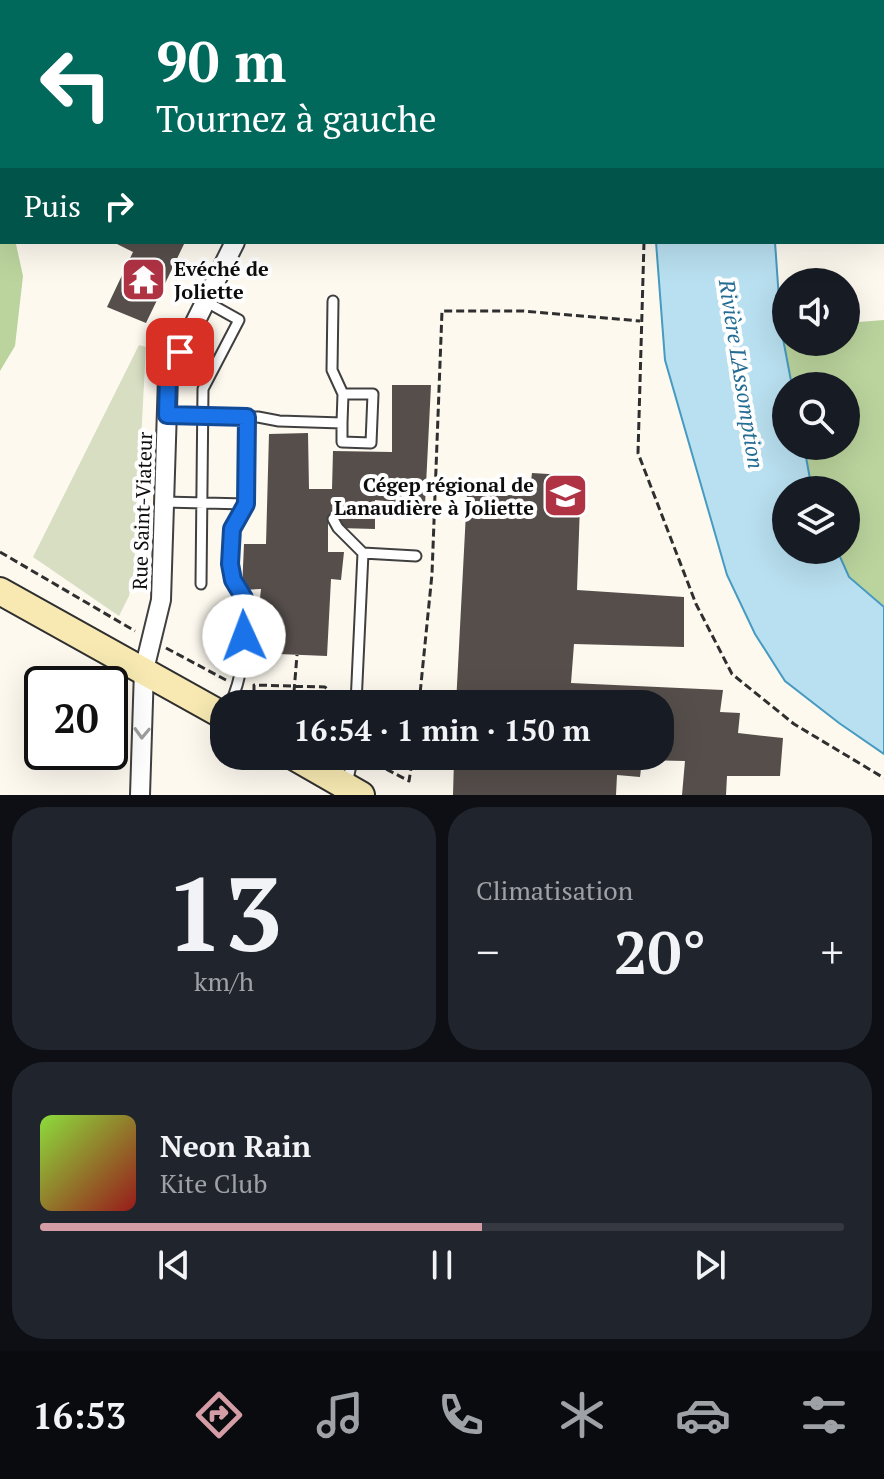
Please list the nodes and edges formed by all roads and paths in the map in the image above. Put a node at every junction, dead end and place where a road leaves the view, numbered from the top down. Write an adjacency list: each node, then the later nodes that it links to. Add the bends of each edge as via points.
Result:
1 (234, 244): 3 (street, Rue Saint-Viateur)
2 (644, 244): 5 (path)
3 (205, 301): 7 (street, Rue Saint-Viateur, via 168,377); 8 (lane, via 239,320 203,389)
4 (333, 301): 6 (lane, via 332,370)
5 (642, 321): 33 (path, via 523,311 442,311 432,574); 39 (path, via 638,453 696,604 732,674 794,724)
6 (343, 394): 10 (lane); 11 (lane, via 373,394 371,443)
7 (167, 415): 8 (lane); 13 (street, Rue Saint-Viateur)
8 (203, 416): 9 (lane); 14 (lane)
9 (247, 417): 10 (lane); 15 (lane)
10 (342, 423): 11 (lane)
11 (342, 442): 12 (lane)
12 (333, 451)
13 (164, 502): 14 (lane); 22 (street, Rue Saint-Viateur, via 161,600)
14 (201, 503): 15 (lane); 20 (lane)
15 (246, 504): 26 (lane, via 232,529 230,564 246,606)
16 (333, 519): 18 (lane)
17 (0, 552): 22 (path)
18 (363, 553): 19 (lane); 32 (lane)
19 (416, 556)
20 (201, 584)
21 (0, 591): 24 (main road)
22 (151, 640): 24 (street, Rue Saint-Viateur); 26 (path)
23 (297, 655): 25 (path)
24 (144, 670): 34 (main road); 41 (street, Rue Saint-Viateur, one-way to 41)
25 (293, 686): 29 (path, via 254,685); 30 (path); 31 (path)
26 (238, 687): 27 (lane); 28 (path)
27 (237, 690)
28 (243, 690)
29 (254, 690)
30 (293, 690)
31 (328, 690)
32 (353, 690)
33 (420, 690)
34 (210, 708)
35 (317, 770): 40 (main road)
36 (353, 770): 40 (lane)
37 (388, 770): 38 (path, via 409,781)
38 (411, 770)
39 (884, 778)
40 (353, 791)
41 (140, 795)

